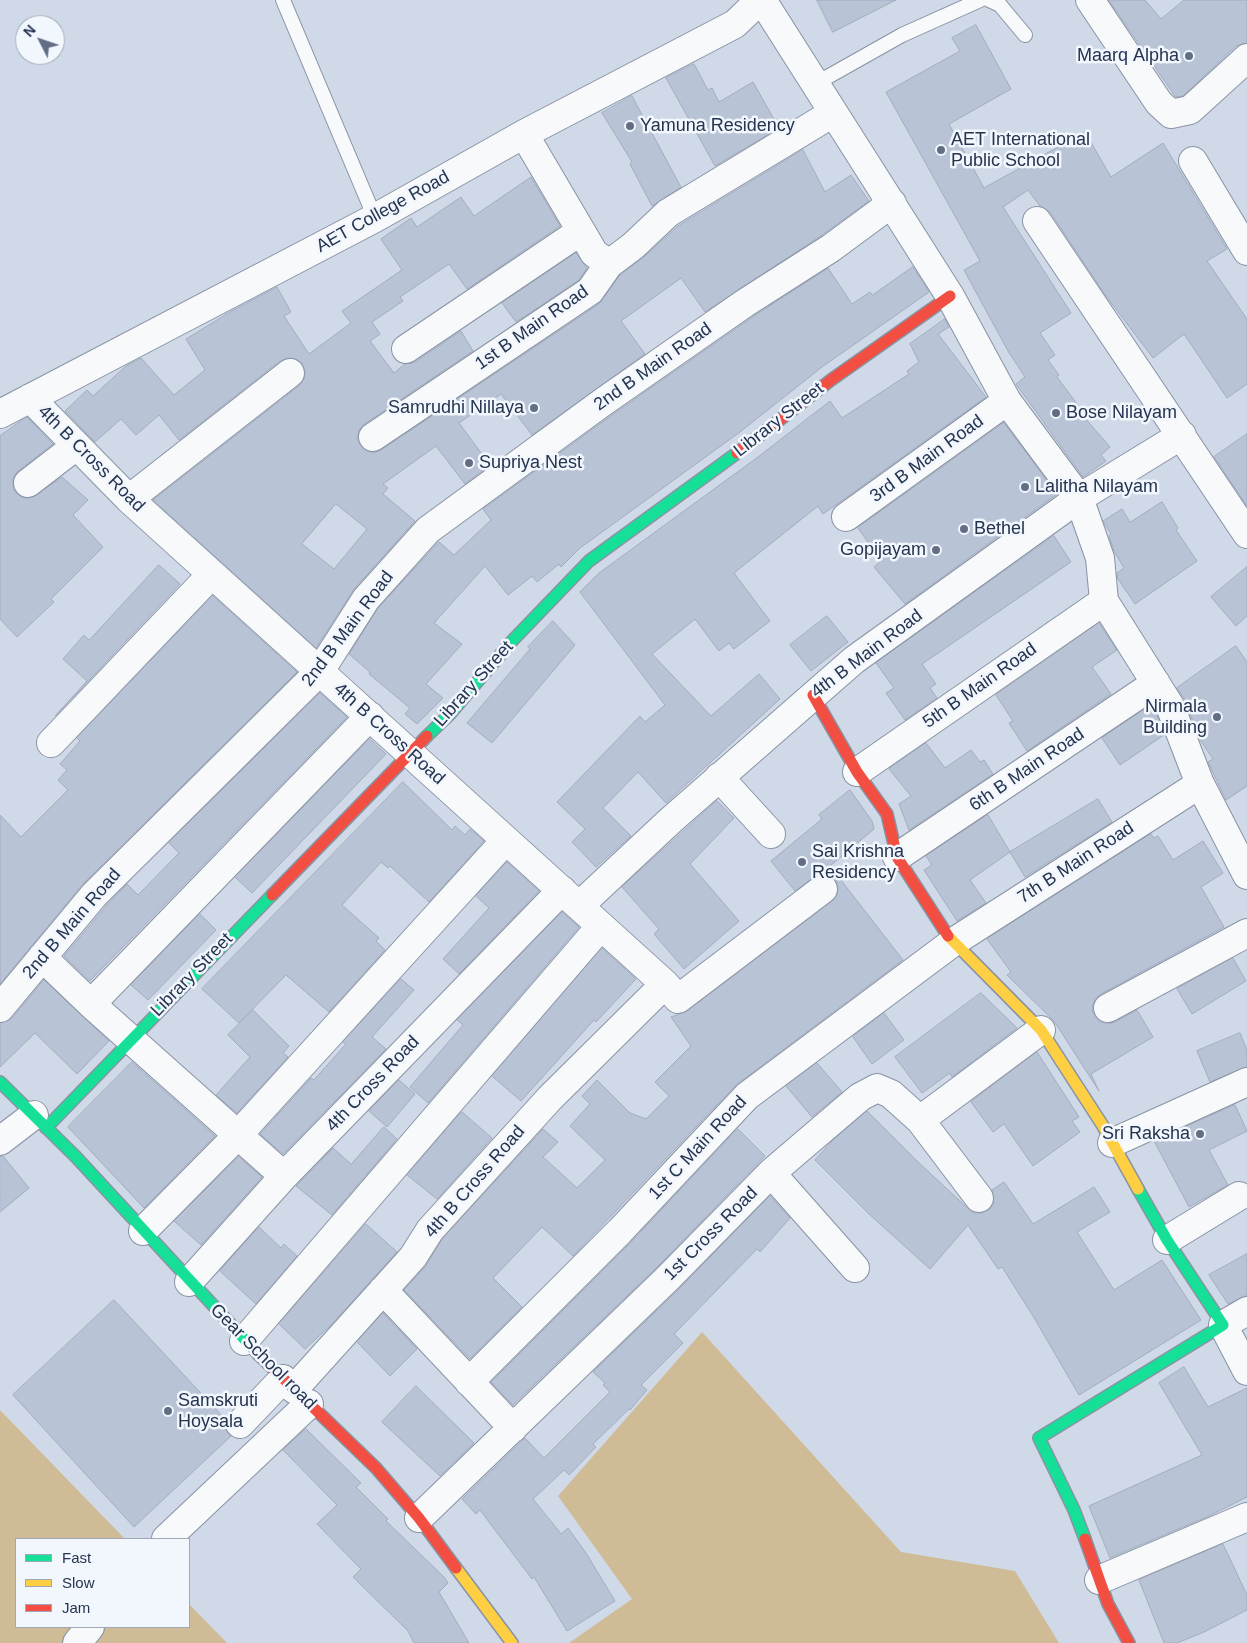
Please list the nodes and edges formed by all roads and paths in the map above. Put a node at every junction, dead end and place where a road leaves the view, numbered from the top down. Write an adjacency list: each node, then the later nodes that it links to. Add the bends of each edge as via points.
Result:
1 (283, 0): 13 (lane)
2 (761, 0): 8 (street); 10 (street, AET College Road, via 735,24)
3 (980, 0): 8 (lane, via 902,35)
4 (989, 0): 6 (lane, via 1000,6)
5 (1090, 0): 7 (street, via 1159,103 1171,114 1190,110)
6 (1025, 35)
7 (1247, 58)
8 (815, 84): 9 (street)
9 (833, 114): 12 (street); 17 (street, 1st B Main Road, via 668,213)
10 (524, 134): 13 (street, AET College Road); 15 (street)
11 (1193, 161): 16 (street)
12 (892, 203): 18 (street); 34 (street, 2nd B Main Road, via 603,402 428,530 366,599)
13 (375, 218): 21 (street, AET College Road)
14 (1037, 221): 24 (street)
15 (581, 231): 17 (street, via 594,253); 19 (street)
16 (1247, 251)
17 (608, 264): 25 (street, 1st B Main Road, via 590,291)
18 (950, 296): 22 (street); 39 (street, Library Street, via 831,380 590,561 512,640 450,714)
19 (406, 349)
20 (290, 373): 29 (street)
21 (30, 398): 23 (street, AET College Road); 26 (street, 4th B Cross Road)
22 (1007, 401): 28 (street); 30 (street, 3rd B Main Road)
23 (0, 414)
24 (1182, 436): 28 (street, 4th B Main Road); 31 (street)
25 (374, 437)
26 (76, 446): 27 (street); 29 (street, 4th B Cross Road)
27 (28, 483)
28 (1079, 498): 33 (street, via 1100,558); 36 (street, 4th B Main Road, via 854,660)
29 (129, 499): 32 (street, 4th B Cross Road)
30 (846, 517)
31 (1247, 534)
32 (212, 574): 34 (street, 4th B Cross Road); 38 (street)
33 (1104, 600): 35 (street); 40 (street, 5th B Main Road)
34 (320, 671): 37 (street, 4th B Cross Road); 52 (street, 2nd B Main Road, via 94,895)
35 (1156, 683): 42 (street, via 1170,706); 45 (street, 6th B Main Road)
36 (813, 695): 40 (street); 41 (street, 4th B Main Road)
37 (370, 716): 39 (street, 4th B Cross Road); 54 (street)
38 (51, 743)
39 (409, 752): 44 (street, 4th B Cross Road); 58 (street, Library Street)
40 (857, 772): 45 (street, via 887,814)
41 (719, 777): 43 (street); 48 (street, 4th B Main Road)
42 (1200, 784): 46 (street); 51 (street, 7th B Main Road)
43 (771, 834)
44 (506, 840): 48 (street, 4th B Cross Road); 63 (street)
45 (897, 857): 51 (street)
46 (1244, 858)
47 (823, 889): 53 (street, 4th B Cross Road, via 678,1000)
48 (570, 898): 49 (street, 4th B Cross Road); 67 (street, 4th Cross Road)
49 (601, 926): 53 (street, 4th B Cross Road); 77 (street)
50 (1247, 933): 56 (street)
51 (952, 943): 57 (street); 79 (street, 1st C Main Road, via 746,1096 620,1231)
52 (42, 957): 54 (street); 55 (street, 2nd B Main Road)
53 (665, 984): 74 (street, 4th B Cross Road, via 550,1098 430,1230 413,1257)
54 (91, 1004): 58 (street)
55 (0, 1008)
56 (1108, 1008)
57 (1041, 1030): 61 (street); 65 (street)
58 (131, 1038): 62 (street, Library Street); 63 (street)
59 (0, 1082): 62 (street, Gear School road)
60 (1247, 1082): 65 (street)
61 (920, 1120): 66 (street, 1st Cross Road, via 891,1094 877,1088 860,1097); 69 (street, 1st Cross Road)
62 (40, 1122): 64 (street); 70 (street, Gear School road)
63 (237, 1136): 67 (street); 70 (street)
64 (0, 1141)
65 (1112, 1143): 71 (street)
66 (771, 1174): 72 (street); 82 (street, 1st Cross Road)
67 (284, 1176): 73 (street, 4th Cross Road)
68 (1239, 1196): 71 (street)
69 (979, 1198)
70 (143, 1231): 73 (street, Gear School road)
71 (1167, 1240): 76 (street)
72 (855, 1268)
73 (189, 1282): 77 (street, Gear School road)
74 (383, 1290): 79 (street); 80 (street, 4th B Cross Road)
75 (1247, 1311): 76 (street)
76 (1223, 1325): 78 (street); 86 (street, via 1039,1438 1074,1510)
77 (244, 1341): 80 (street, Gear School road)
78 (1247, 1371)
79 (469, 1382): 82 (street)
80 (296, 1391): 81 (street); 84 (street, Gear School road, via 376,1468); 85 (street)
81 (240, 1424)
82 (513, 1428): 84 (street, 1st Cross Road)
83 (1247, 1517): 86 (street)
84 (419, 1518): 89 (street, Gear School road)
85 (167, 1538)
86 (1099, 1580): 90 (street)
87 (89, 1628): 88 (street)
88 (77, 1643)
89 (512, 1643)
90 (1129, 1643)

